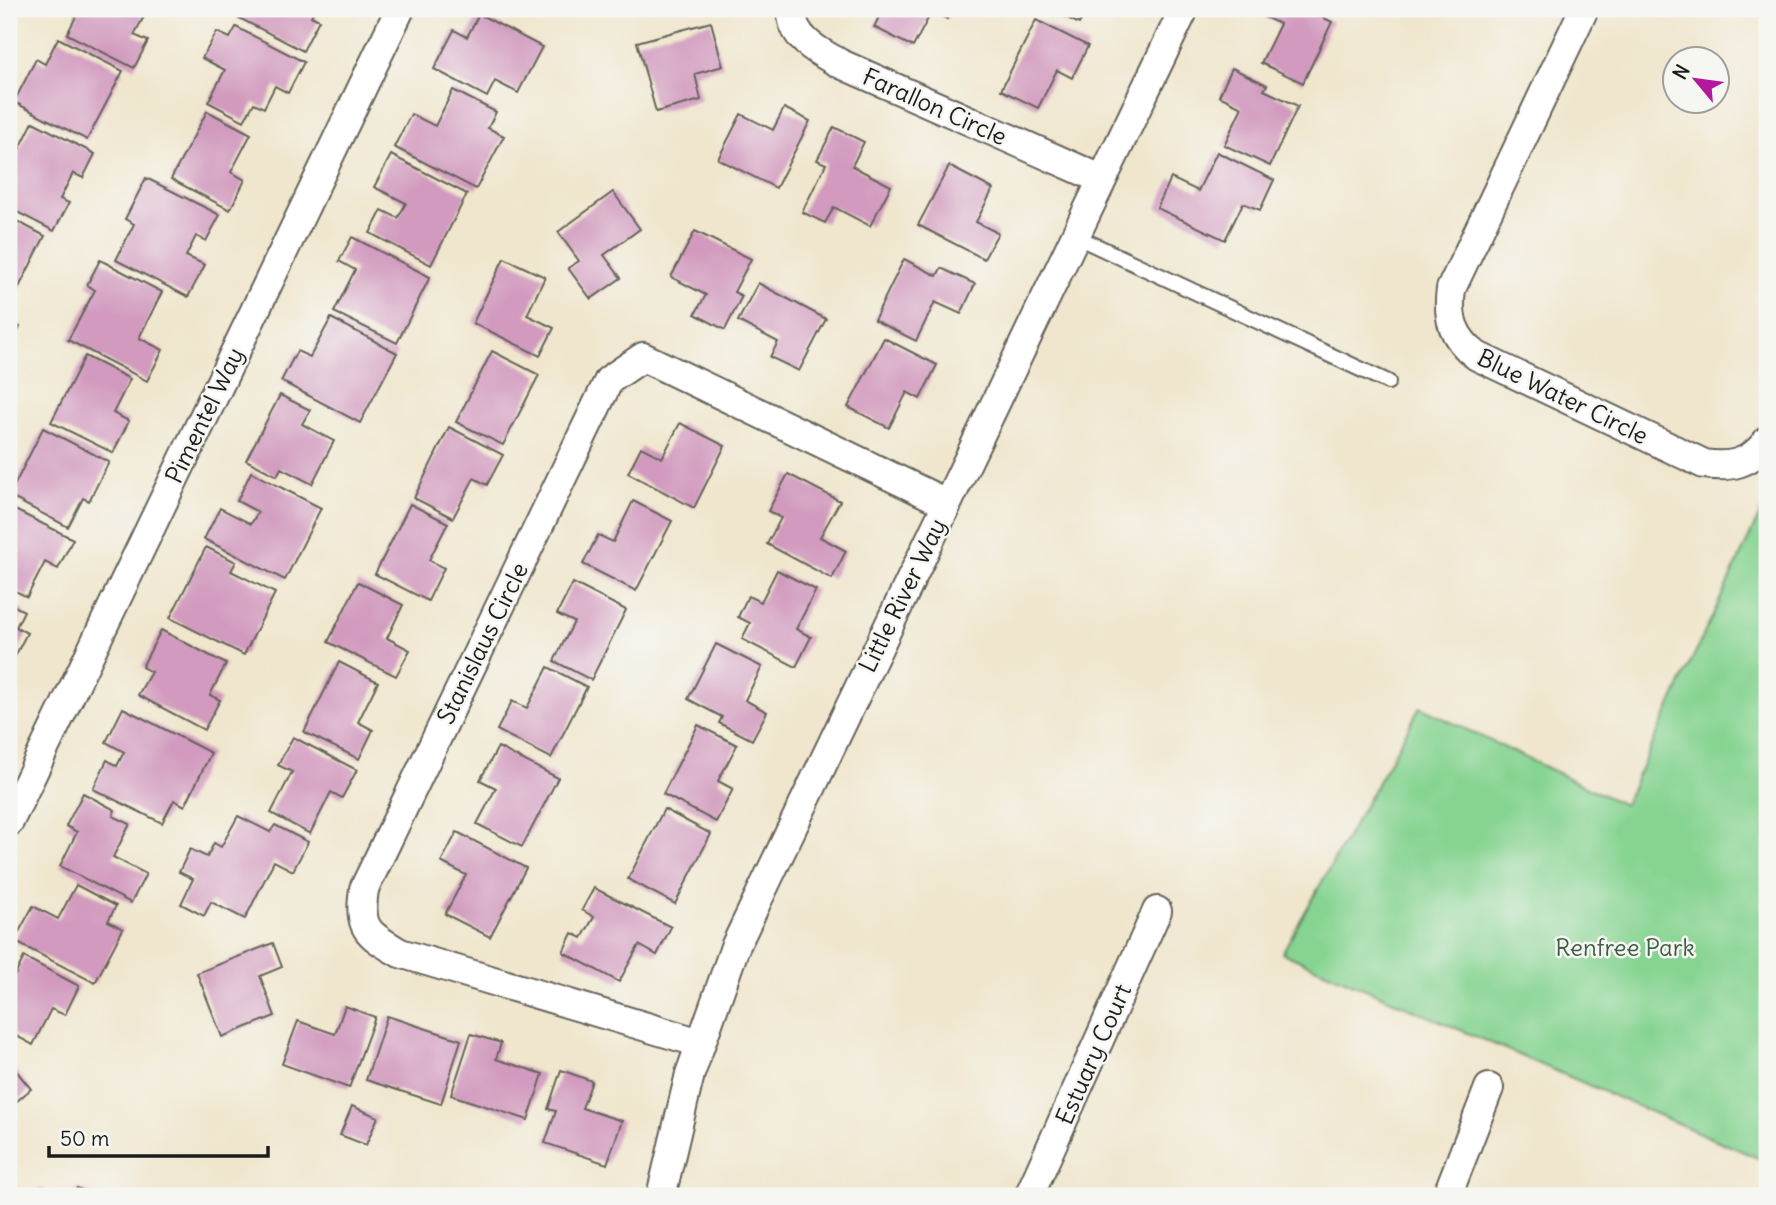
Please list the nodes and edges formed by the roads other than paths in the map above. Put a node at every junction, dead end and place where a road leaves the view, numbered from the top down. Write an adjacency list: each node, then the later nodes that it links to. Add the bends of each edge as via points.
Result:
1 (400, 9): 10 (street, Pimentel Way)
2 (792, 9): 5 (street, Farallon Circle, via 791,17 809,46 830,58)
3 (1184, 9): 5 (street, Little River Way)
4 (1584, 9): 8 (street, Blue Water Circle, via 1451,289 1451,323 1477,356 1704,464 1742,463)
5 (1101, 179): 6 (street, Little River Way)
6 (1075, 236): 7 (lane); 9 (street, Little River Way)
7 (1388, 382)
8 (1767, 441)
9 (946, 503): 12 (street, Little River Way, via 763,886); 12 (street, Stanislaus Circle, via 643,357 609,380 364,890 360,912 370,935 400,953)
10 (9, 822)
11 (1157, 911): 15 (street, Estuary Court)
12 (700, 1043): 14 (street, Little River Way)
13 (1489, 1088): 16 (street)
14 (661, 1196)
15 (1029, 1196)
16 (1447, 1196)

